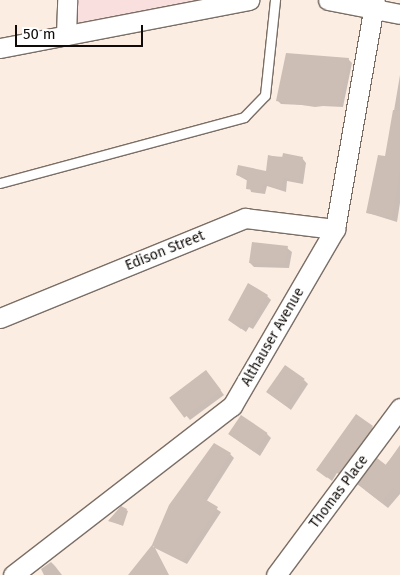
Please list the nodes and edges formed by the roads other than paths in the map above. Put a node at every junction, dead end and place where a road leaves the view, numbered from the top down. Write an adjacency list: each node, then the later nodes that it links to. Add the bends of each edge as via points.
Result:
1 (67, 0): 7 (street)
2 (250, 0): 7 (street)
3 (275, 0): 9 (lane, via 265,95 244,118)
4 (328, 0): 5 (street)
5 (374, 5): 6 (street); 10 (street, Althauser Avenue)
6 (400, 14)
7 (66, 35): 8 (street)
8 (0, 48)
9 (0, 184)
10 (335, 229): 11 (street, Edison Street, via 245,218); 13 (street, Althauser Avenue, via 232,406)
11 (0, 318)
12 (400, 408): 14 (street, Thomas Place)
13 (12, 575)
14 (276, 575)

